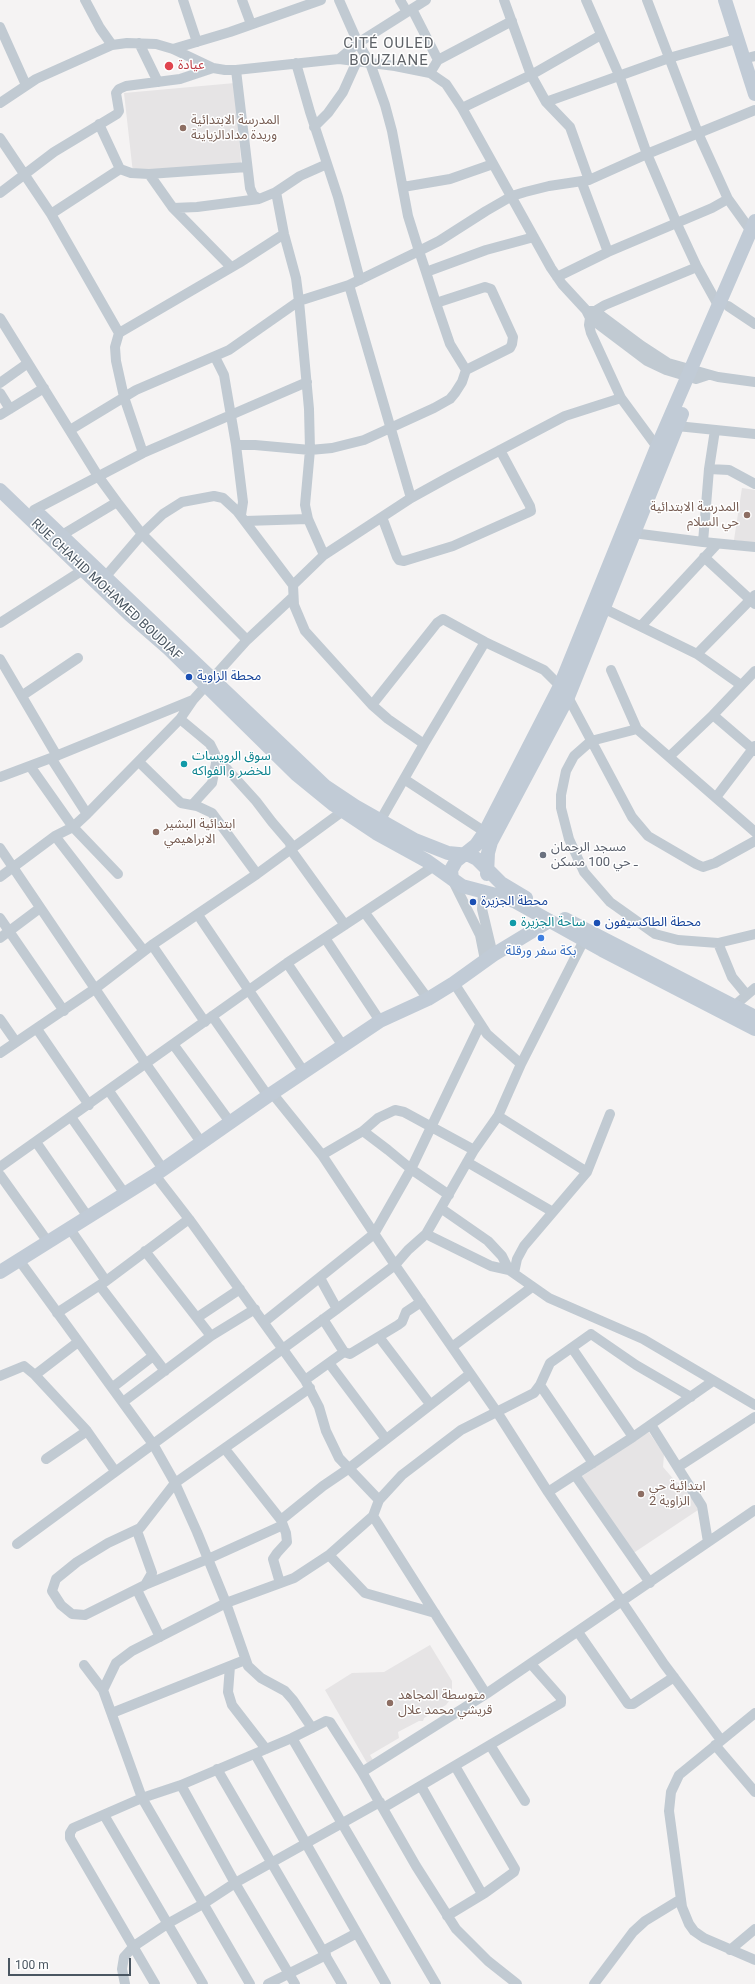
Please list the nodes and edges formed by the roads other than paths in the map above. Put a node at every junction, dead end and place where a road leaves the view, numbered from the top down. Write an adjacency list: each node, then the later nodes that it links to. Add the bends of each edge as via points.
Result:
1 (85, 0): 22 (street)
2 (184, 0): 19 (street)
3 (242, 0): 15 (street)
4 (321, 0): 15 (street)
5 (339, 0): 21 (street)
6 (400, 0): 13 (street)
7 (426, 0): 13 (street)
8 (504, 0): 14 (street)
9 (586, 0): 17 (street)
10 (647, 0): 24 (street)
11 (725, 0): 18 (street)
12 (733, 0): 27 (street)
13 (410, 10): 21 (street); 26 (street)
14 (512, 21): 26 (street); 34 (street)
15 (251, 24): 19 (street)
16 (0, 27): 37 (street)
17 (602, 35): 34 (street); 35 (street)
18 (736, 39): 24 (street); 38 (street)
19 (197, 42): 23 (street)
20 (139, 43): 22 (street); 23 (street); 36 (street)
21 (358, 43): 25 (street); 30 (street)
22 (112, 45): 37 (street)
23 (173, 49): 31 (street)
24 (669, 58): 35 (street); 45 (street)
25 (339, 59): 28 (street); 29 (street)
26 (438, 60): 33 (street)
27 (754, 60)
28 (357, 61): 30 (street); 44 (street, via 343,92)
29 (296, 63): 32 (street); 44 (street)
30 (370, 63): 33 (street); 55 (street, via 387,112)
31 (213, 68): 32 (street); 36 (street, via 180,79)
32 (236, 70): 50 (street)
33 (430, 74): 41 (street, via 446,84)
34 (531, 75): 39 (street); 41 (street)
35 (619, 75): 39 (street); 47 (street)
36 (158, 82): 43 (street, via 126,86 116,90 118,112)
37 (26, 85): 40 (street)
38 (755, 94)
39 (546, 102): 54 (street, via 570,127)
40 (0, 103)
41 (462, 108): 49 (street)
42 (755, 110): 45 (street)
43 (99, 124): 51 (street); 53 (street, via 54,152)
44 (314, 127): 48 (street)
45 (698, 133): 47 (street); 60 (street)
46 (0, 138): 53 (street)
47 (647, 154): 54 (street); 63 (street)
48 (327, 164): 56 (street, via 300,176); 73 (street)
49 (492, 164): 55 (street, via 450,179); 58 (street)
50 (247, 167): 52 (street); 59 (street, via 251,192)
51 (120, 169): 52 (street); 62 (street)
52 (149, 174): 61 (street)
53 (24, 175): 57 (street); 62 (street)
54 (586, 181): 58 (street, via 549,186); 68 (street)
55 (403, 187): 67 (street, via 408,216)
56 (276, 192): 59 (street); 65 (street)
57 (0, 193)
58 (512, 196): 66 (street); 67 (street)
59 (259, 199): 61 (street)
60 (728, 199): 63 (street); 64 (street)
61 (173, 208): 69 (street)
62 (51, 214): 81 (street)
63 (676, 224): 68 (street); 70 (street)
64 (754, 232): 77 (street)
65 (284, 234): 69 (street); 75 (street, via 296,278)
66 (534, 237): 71 (street, via 486,250); 72 (street)
67 (419, 251): 71 (street); 73 (street)
68 (608, 252): 72 (street)
69 (231, 267): 81 (street)
70 (696, 267): 77 (street); 78 (street)
71 (426, 272): 76 (street)
72 (557, 277): 78 (street)
73 (360, 280): 74 (street)
74 (348, 286): 75 (street); 97 (street)
75 (299, 301): 82 (street, via 236,345); 86 (street)
76 (436, 303): 84 (street, via 450,344); 84 (street, via 485,287 493,291 512,337 512,344 510,348)
77 (723, 306): 80 (street); 85 (street)
78 (590, 313): 85 (street, via 668,363); 92 (street, via 591,333)
79 (0, 318): 83 (street)
80 (755, 324)
81 (119, 333): 91 (street, via 115,352)
82 (215, 356): 91 (street); 95 (street, via 224,375)
83 (28, 362): 88 (street); 89 (street)
84 (466, 370): 97 (street, via 462,382 450,399)
85 (696, 375): 87 (street); 96 (street); 102 (street)
86 (307, 382): 95 (street); 103 (street)
87 (755, 382)
88 (0, 383)
89 (44, 388): 93 (street); 98 (street)
90 (0, 393): 93 (street)
91 (124, 396): 98 (street); 105 (street)
92 (621, 398): 102 (street); 104 (street, via 565,416)
93 (10, 409): 94 (street)
94 (0, 414)
95 (232, 415): 101 (street); 105 (street)
96 (677, 426): 99 (street); 111 (street)
97 (389, 429): 103 (street, via 352,444); 112 (street)
98 (70, 430): 107 (street)
99 (715, 430): 100 (street); 106 (street)
100 (755, 434)
101 (236, 445): 103 (street); 116 (street)
102 (657, 447): 111 (street)
103 (310, 450): 117 (street, via 305,505)
104 (500, 450): 112 (street); 115 (street, via 531,511 460,543 404,561 398,560)
105 (143, 453): 107 (street)
106 (709, 469): 109 (street, via 729,470); 121 (street)
107 (98, 476): 113 (street); 114 (street)
108 (0, 480): 114 (street, RUE CHAHID MOHAMED BOUDIAF)
109 (755, 484)
110 (0, 490): 126 (street, RUE CHAHID MOHAMED BOUDIAF)
111 (644, 490): 118 (street); 143 (street)
112 (411, 498): 115 (street)
113 (117, 502): 119 (street); 120 (street)
114 (34, 510): 120 (street, RUE CHAHID MOHAMED BOUDIAF)
115 (382, 516): 124 (street)
116 (243, 518): 117 (street); 119 (street, via 223,498 205,497 182,502); 128 (street)
117 (308, 519): 124 (street)
118 (633, 532): 121 (street); 131 (street)
119 (142, 534): 127 (street); 134 (street)
120 (62, 535): 127 (street, RUE CHAHID MOHAMED BOUDIAF)
121 (703, 542): 122 (street)
122 (717, 544): 123 (street); 125 (street)
123 (755, 547)
124 (324, 555): 128 (street)
125 (704, 557): 130 (street); 133 (street)
126 (83, 570): 132 (street); 141 (street, RUE CHAHID MOHAMED BOUDIAF, via 169,649)
127 (106, 576): 141 (street, RUE CHAHID MOHAMED BOUDIAF)
128 (293, 585): 129 (street)
129 (293, 597): 134 (street); 146 (street, via 305,631)
130 (754, 600): 136 (street)
131 (605, 609): 133 (street); 143 (street)
132 (0, 623)
133 (641, 626): 136 (street)
134 (248, 640): 141 (street)
135 (486, 642): 143 (street, via 544,670); 146 (street, via 441,619); 151 (street)
136 (698, 654): 142 (street)
137 (78, 658): 144 (street)
138 (0, 659): 144 (street)
139 (611, 670): 149 (street)
140 (755, 672): 142 (street)
141 (210, 682): 145 (street); 162 (street, RUE CHAHID MOHAMED BOUDIAF, via 278,750 307,784)
142 (741, 686): 147 (street)
143 (564, 691): 150 (street); 163 (street)
144 (23, 696): 154 (street)
145 (193, 700): 148 (street); 154 (street)
146 (372, 705): 151 (street)
147 (713, 715): 152 (street); 153 (street)
148 (180, 719): 155 (street, via 210,744); 156 (street)
149 (637, 729): 150 (street); 153 (street)
150 (591, 741): 170 (street, via 632,817 643,832 655,840 703,867); 193 (street, via 574,756 566,771 561,795 564,824 576,859 584,872 610,902 655,934 678,940)
151 (424, 744): 159 (street)
152 (754, 749): 160 (street)
153 (670, 756): 160 (street)
154 (54, 757): 157 (street); 164 (street)
155 (217, 758): 161 (street, via 212,783); 172 (street, via 256,800 290,843)
156 (139, 762): 161 (street, via 182,803); 164 (street)
157 (30, 766): 158 (street); 166 (street)
158 (0, 777)
159 (404, 779): 165 (street); 167 (street)
160 (717, 796): 168 (street)
161 (192, 805): 178 (street, via 212,813)
162 (343, 807): 165 (street, RUE CHAHID MOHAMED BOUDIAF); 172 (street); 174 (street, RUE CHAHID MOHAMED BOUDIAF, via 376,833)
163 (501, 812): 167 (street); 176 (street, via 490,845)
164 (87, 814): 166 (street)
165 (380, 821): 173 (street, RUE CHAHID MOHAMED BOUDIAF, via 435,848 452,854)
166 (73, 827): 169 (street); 177 (street)
167 (485, 832): 173 (street, via 476,846)
168 (755, 832)
169 (55, 836): 175 (street); 194 (street)
170 (755, 841)
171 (0, 848): 175 (street)
172 (291, 850): 178 (street); 187 (street)
173 (465, 854): 176 (street, RUE CHAHID MOHAMED BOUDIAF, via 477,859); 180 (street, via 453,866)
174 (434, 866): 180 (street, RUE CHAHID MOHAMED BOUDIAF); 183 (street)
175 (13, 868): 179 (street); 182 (street)
176 (487, 868): 181 (street); 202 (street, RUE CHAHID MOHAMED BOUDIAF, via 505,886)
177 (118, 874)
178 (257, 874): 184 (street)
179 (0, 877)
180 (452, 880): 181 (street, RUE CHAHID MOHAMED BOUDIAF, via 468,889); 195 (street, via 469,910)
181 (484, 892): 186 (street, RUE CHAHID MOHAMED BOUDIAF, via 510,899); 195 (street, via 482,909)
182 (40, 908): 188 (street); 198 (street)
183 (365, 913): 187 (street); 201 (street)
184 (198, 914): 194 (street); 199 (street)
185 (0, 918): 188 (street)
186 (549, 921): 192 (street, RUE CHAHID MOHAMED BOUDIAF); 195 (street)
187 (345, 925): 191 (street)
188 (9, 931): 190 (street); 203 (street)
189 (755, 934): 193 (street)
190 (0, 938)
191 (325, 938): 196 (street); 207 (street)
192 (584, 940): 210 (street, RUE CHAHID MOHAMED BOUDIAF); 216 (street)
193 (718, 944): 200 (street, via 732,977)
194 (148, 948): 198 (street); 206 (street)
195 (489, 957): 197 (street)
196 (287, 963): 199 (street); 213 (street)
197 (454, 983): 201 (street); 208 (street)
198 (96, 988): 203 (street); 215 (street)
199 (249, 991): 206 (street); 217 (street)
200 (751, 991): 202 (street)
201 (428, 999): 207 (street)
202 (734, 1006): 204 (street, RUE CHAHID MOHAMED BOUDIAF)
203 (64, 1011): 209 (street)
204 (755, 1017)
205 (0, 1019): 211 (street)
206 (208, 1019): 212 (street); 219 (street)
207 (380, 1021): 213 (street)
208 (480, 1026): 216 (street); 225 (street)
209 (37, 1028): 211 (street); 220 (street)
210 (755, 1029)
211 (16, 1042): 214 (street)
212 (174, 1044): 215 (street); 224 (street)
213 (343, 1046): 217 (street)
214 (0, 1053)
215 (146, 1064): 218 (street); 228 (street)
216 (521, 1064): 222 (street)
217 (304, 1072): 219 (street)
218 (109, 1091): 220 (street); 234 (street)
219 (270, 1094): 224 (street); 230 (street)
220 (89, 1105): 223 (street)
221 (610, 1114): 235 (street)
222 (498, 1116): 229 (street); 235 (street)
223 (71, 1117): 227 (street); 237 (street)
224 (230, 1122): 228 (street)
225 (430, 1128): 226 (street, via 404,1112 395,1110 378,1118); 229 (street); 233 (street)
226 (363, 1131): 230 (street); 233 (street)
227 (36, 1142): 232 (street); 241 (street)
228 (201, 1142): 234 (street)
229 (474, 1150): 231 (street)
230 (322, 1155): 244 (street)
231 (467, 1162): 238 (street); 240 (street)
232 (0, 1167)
233 (411, 1169): 238 (street); 244 (street)
234 (159, 1172): 237 (street); 242 (street)
235 (587, 1172): 240 (street)
236 (0, 1175): 246 (street)
237 (125, 1194): 241 (street)
238 (449, 1195): 239 (street)
239 (442, 1209): 245 (street); 250 (street, via 488,1241)
240 (553, 1212): 250 (street, via 524,1246)
241 (88, 1217): 243 (street)
242 (190, 1219): 247 (street); 255 (street)
243 (70, 1229): 246 (street); 253 (street)
244 (374, 1234): 249 (street); 252 (street)
245 (426, 1234): 249 (street); 250 (street, via 491,1266)
246 (48, 1242): 248 (street)
247 (145, 1251): 253 (street); 260 (street)
248 (20, 1260): 251 (street); 259 (street)
249 (395, 1265): 256 (street); 258 (street)
250 (511, 1271): 254 (street)
251 (0, 1272)
252 (320, 1278): 258 (street); 263 (street)
253 (103, 1284): 259 (street); 272 (street)
254 (532, 1287): 261 (street, via 560,1304); 268 (street)
255 (240, 1289): 257 (street); 260 (street)
256 (420, 1302): 266 (street, via 406,1312 402,1322); 268 (street)
257 (254, 1309): 263 (street); 265 (street)
258 (337, 1309): 262 (street)
259 (57, 1313): 267 (street)
260 (198, 1317): 265 (street)
261 (591, 1318): 264 (street); 278 (street, via 643,1339)
262 (322, 1319): 269 (street); 271 (street)
263 (264, 1322): 269 (street)
264 (591, 1334): 270 (street); 282 (street, via 636,1365)
265 (211, 1336): 274 (street)
266 (379, 1337): 271 (street, via 353,1353); 284 (street)
267 (78, 1342): 276 (street); 281 (street)
268 (452, 1347): 275 (street)
269 (284, 1348): 279 (street); 292 (street)
270 (572, 1348): 280 (street, via 550,1363); 290 (street)
271 (344, 1352): 273 (street)
272 (153, 1356): 274 (street); 281 (street)
273 (329, 1363): 279 (street); 291 (street)
274 (165, 1371): 283 (street)
275 (470, 1374): 284 (street); 286 (street)
276 (35, 1375): 277 (street, via 24,1366); 289 (street)
277 (0, 1376)
278 (713, 1381): 282 (street); 285 (street)
279 (307, 1384): 293 (street); 297 (street, via 322,1414 333,1448)
280 (540, 1385): 286 (street, via 534,1393); 295 (street)
281 (113, 1388): 283 (street)
282 (691, 1397): 288 (street)
283 (123, 1402): 292 (street)
284 (430, 1404): 291 (street)
285 (755, 1405)
286 (497, 1412): 301 (street); 302 (street, via 461,1430 419,1461)
287 (755, 1417): 296 (street)
288 (651, 1425): 290 (street); 296 (street)
289 (87, 1431): 294 (street); 298 (street)
290 (633, 1437): 295 (street)
291 (386, 1439): 297 (street)
292 (153, 1444): 298 (street); 300 (street)
293 (225, 1449): 300 (street); 305 (street)
294 (46, 1459)
295 (592, 1463): 299 (street)
296 (678, 1467): 307 (street, via 702,1506)
297 (348, 1469): 302 (street); 305 (street, via 323,1486)
298 (115, 1471): 308 (street)
299 (575, 1474): 301 (street); 312 (street)
300 (175, 1484): 306 (street); 310 (street)
301 (548, 1492): 314 (street)
302 (379, 1500): 304 (street)
303 (755, 1510): 307 (street)
304 (374, 1516): 309 (street); 316 (street)
305 (282, 1523): 310 (street); 311 (street, via 288,1538 273,1559)
306 (137, 1531): 313 (street, via 152,1573); 313 (street, via 108,1543 77,1562 56,1579 52,1591 61,1605 72,1614 84,1615)
307 (708, 1542): 312 (street)
308 (17, 1544)
309 (329, 1555): 311 (street, via 303,1573); 316 (street, via 364,1593)
310 (208, 1559): 313 (street); 315 (street)
311 (280, 1583): 315 (street)
312 (650, 1583): 314 (street)
313 (141, 1587): 318 (street)
314 (623, 1602): 317 (street); 323 (street)
315 (226, 1603): 318 (street); 319 (street)
316 (435, 1613): 325 (street)
317 (578, 1632): 320 (street); 323 (street, via 628,1704 633,1704)
318 (160, 1637): 324 (street, via 121,1657)
319 (245, 1660): 322 (street); 328 (street, via 257,1674 285,1691)
320 (531, 1664): 325 (street); 331 (street, via 562,1701)
321 (84, 1665): 324 (street)
322 (230, 1666): 326 (street); 332 (street, via 228,1692 232,1705)
323 (674, 1677): 330 (street)
324 (103, 1690): 326 (street)
325 (486, 1694): 336 (street)
326 (112, 1713): 340 (street)
327 (755, 1713): 330 (street)
328 (312, 1728): 329 (street); 336 (street, via 326,1720 333,1724)
329 (292, 1738): 332 (street); 344 (street)
330 (718, 1742): 339 (street); 349 (street, via 679,1775 671,1792 670,1821)
331 (490, 1745): 334 (street); 341 (street)
332 (266, 1749): 333 (street)
333 (255, 1754): 335 (street); 345 (street)
334 (455, 1766): 338 (street); 348 (street, via 515,1868 514,1872)
335 (216, 1770): 337 (street); 346 (street)
336 (362, 1772): 342 (street)
337 (181, 1785): 340 (street); 347 (street)
338 (421, 1786): 342 (street); 348 (street)
339 (755, 1792)
340 (142, 1798): 343 (street); 350 (street)
341 (525, 1801)
342 (381, 1805): 344 (street); 351 (street)
343 (104, 1815): 352 (street); 355 (street, via 73,1828 70,1838)
344 (342, 1823): 345 (street); 368 (street)
345 (307, 1843): 346 (street); 354 (street)
346 (270, 1862): 347 (street); 357 (street)
347 (235, 1883): 350 (street); 359 (street)
348 (482, 1894): 351 (street)
349 (681, 1899): 356 (street, via 685,1915 694,1931); 370 (street, via 645,1921 633,1932)
350 (203, 1904): 352 (street); 363 (street)
351 (447, 1916): 369 (street, via 470,1945)
352 (167, 1924): 355 (street); 362 (street)
353 (755, 1929): 356 (street)
354 (357, 1933): 357 (street); 367 (street)
355 (134, 1946): 360 (street, via 124,1957 122,1969); 361 (street)
356 (730, 1950): 358 (street)
357 (325, 1953): 359 (street); 366 (street)
358 (755, 1960)
359 (289, 1974): 364 (street); 365 (street)
360 (125, 1984)
361 (155, 1984)
362 (203, 1984)
363 (250, 1984)
364 (268, 1984)
365 (295, 1984)
366 (342, 1984)
367 (386, 1984)
368 (436, 1984)
369 (517, 1984)
370 (594, 1984)

